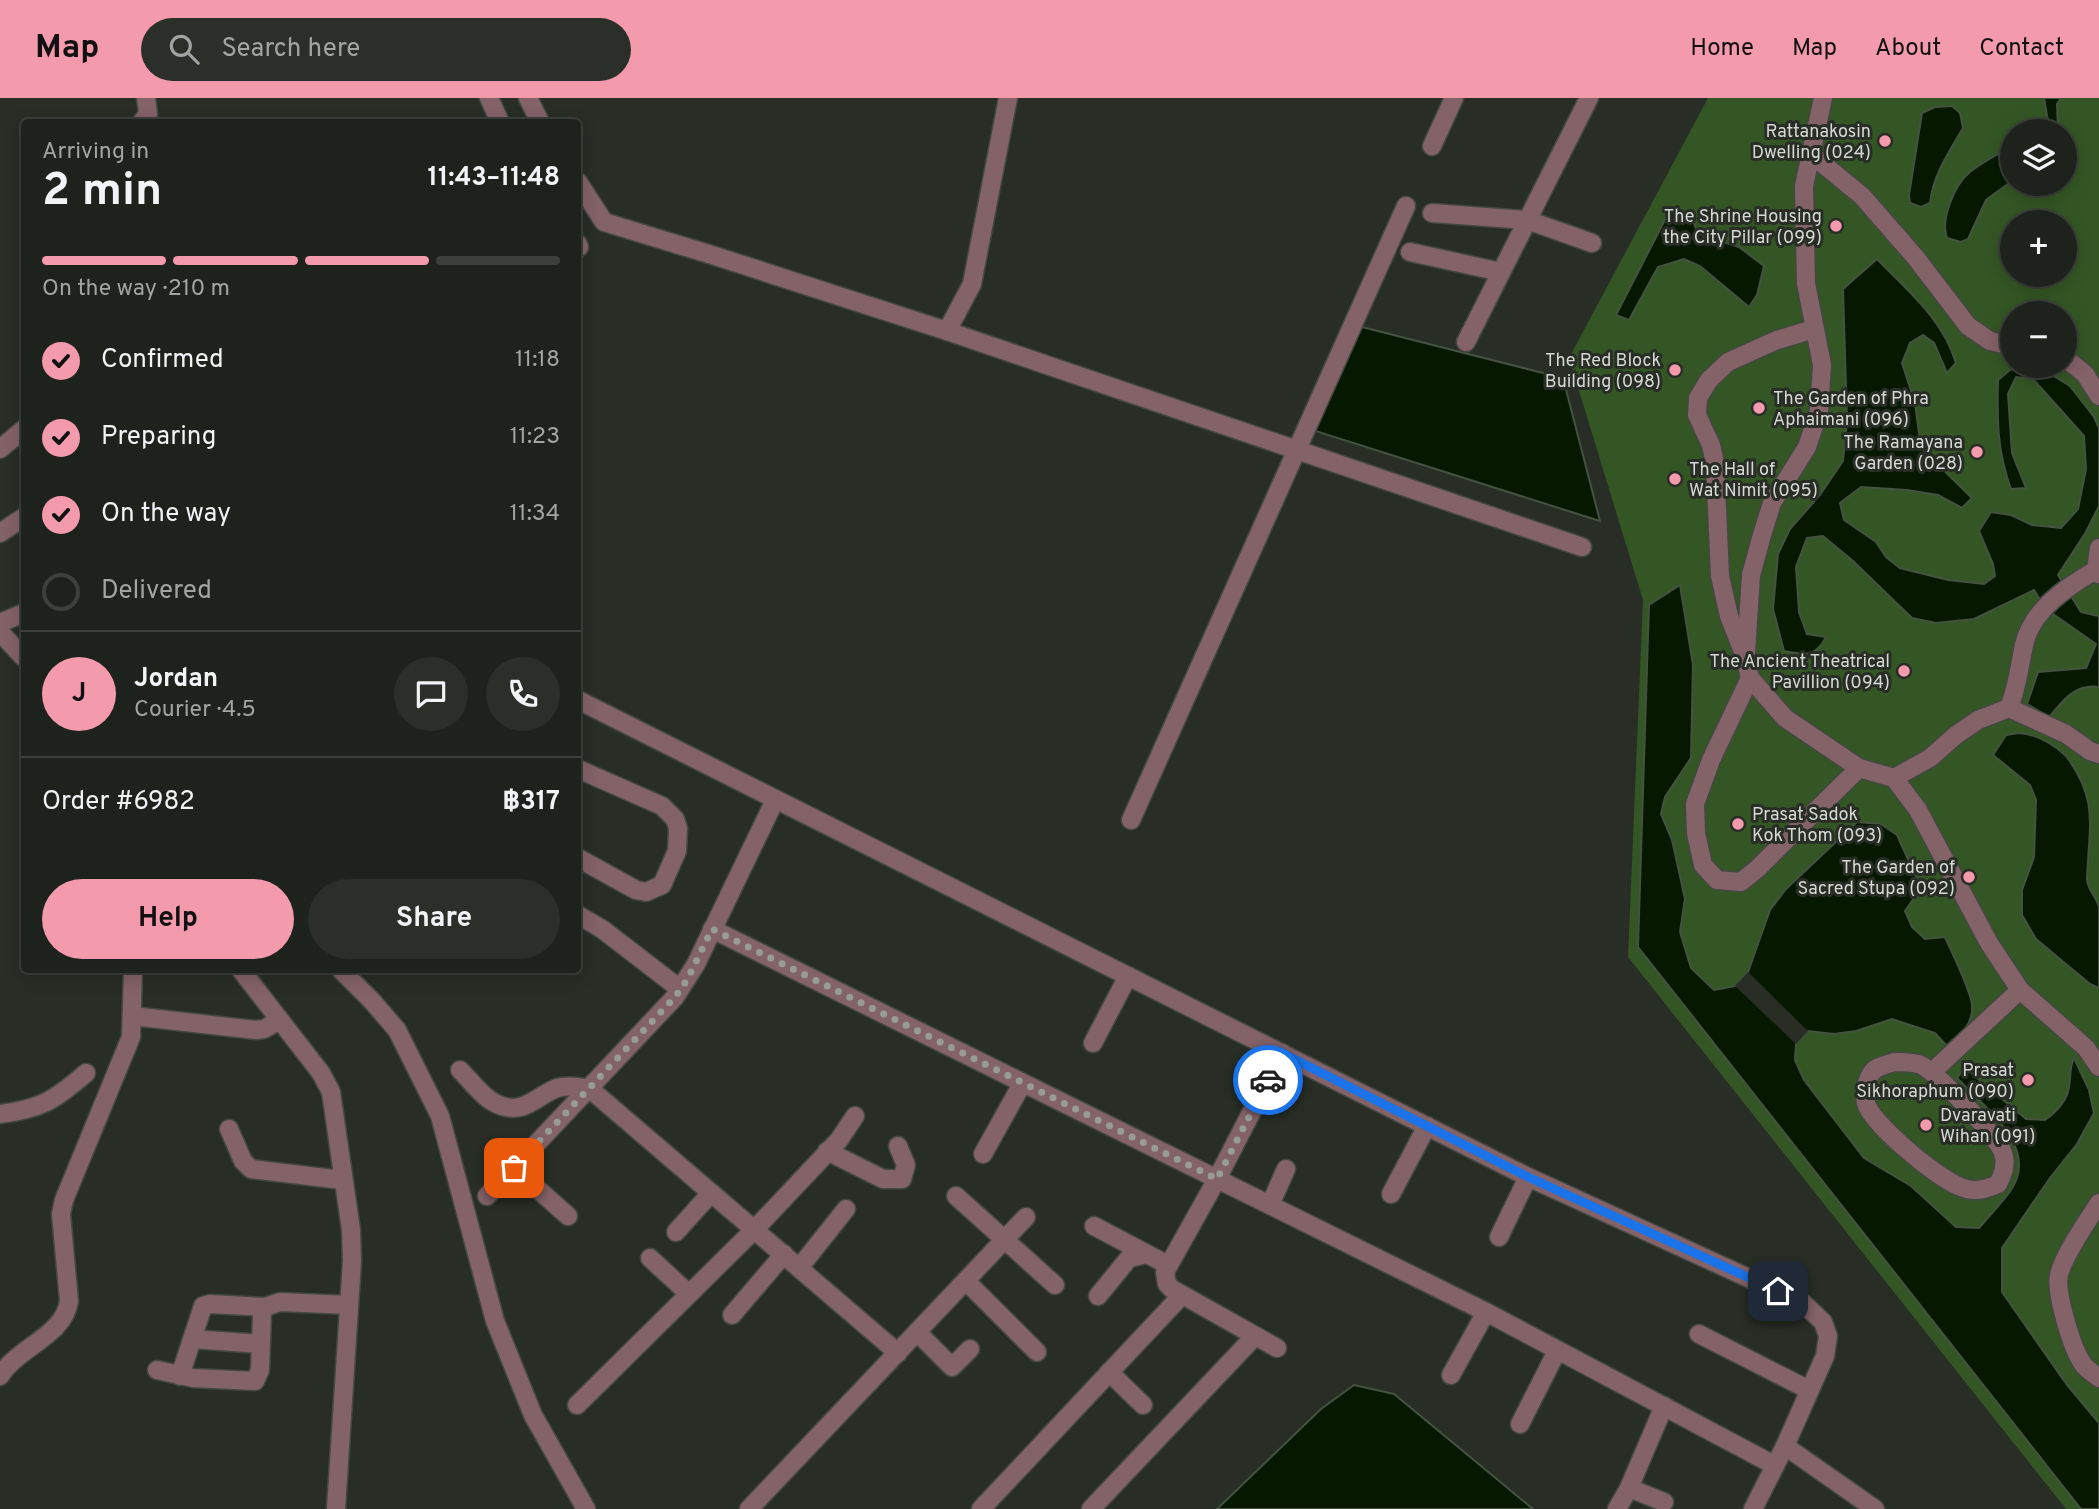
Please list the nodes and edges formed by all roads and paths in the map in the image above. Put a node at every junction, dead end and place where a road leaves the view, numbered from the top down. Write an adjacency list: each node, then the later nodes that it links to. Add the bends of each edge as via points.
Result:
1 (489, 98): 9 (street)
2 (528, 98): 10 (street)
3 (1008, 98): 21 (street, via 972,284)
4 (1454, 98): 11 (street)
5 (1588, 98): 16 (street)
6 (1823, 98): 12 (street)
7 (149, 99): 8 (street)
8 (144, 119)
9 (499, 119)
10 (538, 119)
11 (1432, 146)
12 (1812, 155): 20 (street, via 1804,186 1806,283); 23 (street, via 1862,196 1968,326)
13 (581, 187): 21 (street, via 604,222)
14 (1406, 206): 28 (street)
15 (1432, 213): 16 (street)
16 (1527, 220): 17 (street); 19 (street)
17 (1592, 243)
18 (1410, 252): 19 (street)
19 (1501, 272): 22 (street)
20 (1814, 329): 37 (street, via 1822,365 1819,411 1807,447 1772,503 1762,535 1751,575); 37 (street, via 1728,362 1698,398 1697,415 1715,463 1720,576 1728,616)
21 (947, 331): 28 (street)
22 (1466, 342)
23 (2000, 343)
24 (2077, 368): 25 (street)
25 (2099, 396)
26 (21, 432): 27 (street)
27 (0, 449)
28 (1298, 449): 31 (street); 46 (street)
29 (21, 519): 30 (street)
30 (0, 533)
31 (1582, 547)
32 (2099, 548): 33 (street)
33 (2097, 572): 40 (street, via 2064,588 2035,616)
34 (21, 615): 35 (street)
35 (1, 626): 36 (street)
36 (21, 654)
37 (1745, 657): 38 (street)
38 (1749, 678): 42 (street, via 1785,718); 42 (street, via 1695,804 1703,865 1717,880 1741,882)
39 (581, 702): 45 (street)
40 (2009, 708): 41 (street); 44 (street, via 1978,720 1930,758)
41 (2099, 754)
42 (1859, 768): 44 (street)
43 (581, 770): 47 (street, via 662,806 675,818 679,839 662,885 646,892)
44 (1894, 778): 55 (street, via 1918,810 1989,943)
45 (775, 800): 49 (street); 53 (street)
46 (1131, 820)
47 (581, 860)
48 (581, 917): 54 (street)
49 (712, 929): 54 (street); 64 (street)
50 (133, 973): 56 (street)
51 (243, 973): 57 (street)
52 (344, 973): 130 (street, via 397,1031 440,1116 495,1321 533,1415)
53 (1128, 976): 58 (street); 59 (street)
54 (680, 989): 65 (street)
55 (2020, 990): 60 (street, via 2086,1048); 62 (street)
56 (132, 1016): 57 (street, via 256,1030); 116 (street, via 127,1048 64,1200 67,1314)
57 (280, 1020): 77 (street, via 331,1092)
58 (1093, 1043)
59 (1282, 1053): 68 (street); 76 (street)
60 (2099, 1067)
61 (460, 1070): 65 (street, via 502,1107 521,1108 568,1086)
62 (1932, 1072): 62 (street, via 1991,1133 2003,1152 2005,1171 1998,1184 1984,1190 1966,1189 1947,1181 1910,1152 1866,1105 1866,1086 1874,1070 1894,1062 1918,1063)
63 (86, 1073): 66 (street, via 39,1106)
64 (1022, 1084): 72 (street); 76 (street)
65 (590, 1089): 73 (street); 78 (street)
66 (0, 1114)
67 (855, 1116): 71 (street)
68 (1427, 1126): 75 (street); 79 (street)
69 (229, 1129): 77 (street, via 251,1169)
70 (898, 1146): 71 (street, via 906,1165 902,1179 883,1179)
71 (827, 1151): 87 (street)
72 (983, 1154)
73 (514, 1168): 80 (street); 85 (street)
74 (1286, 1169): 83 (street)
75 (1528, 1177): 89 (street); 120 (street, via 1803,1303 1823,1322 1828,1336 1825,1356)
76 (1217, 1179): 83 (street); 93 (street)
77 (342, 1180): 100 (street, via 352,1245)
78 (711, 1193): 87 (street); 88 (street)
79 (1391, 1194)
80 (487, 1196)
81 (956, 1196): 90 (street)
82 (2099, 1203): 119 (street, via 2059,1275 2060,1300 2082,1364)
83 (1270, 1205): 102 (street)
84 (846, 1209): 94 (street)
85 (568, 1216)
86 (1026, 1217): 90 (street)
87 (754, 1230): 91 (street); 97 (street)
88 (676, 1232)
89 (1499, 1237)
90 (1004, 1240): 95 (street); 96 (street)
91 (784, 1254): 94 (street); 103 (street)
92 (650, 1258): 97 (street)
93 (1168, 1265): 98 (street, via 1167,1284); 99 (street, via 1120,1240 1147,1254 1129,1258)
94 (799, 1268): 113 (street)
95 (966, 1281): 104 (street); 112 (street)
96 (1055, 1285)
97 (689, 1294): 121 (street)
98 (1182, 1295): 106 (street); 115 (street)
99 (1098, 1296)
100 (349, 1305): 101 (street, via 280,1301); 129 (street)
101 (265, 1307): 107 (street, via 206,1304); 108 (street)
102 (1486, 1312): 111 (street); 118 (street)
103 (732, 1315)
104 (917, 1332): 110 (street, via 952,1367); 113 (street)
105 (1699, 1334): 120 (street)
106 (1255, 1336): 109 (street); 133 (street)
107 (192, 1339): 108 (street); 117 (street)
108 (261, 1343): 117 (street, via 255,1381)
109 (1277, 1348)
110 (970, 1349)
111 (1557, 1351): 123 (street); 124 (street)
112 (1037, 1352)
113 (898, 1353): 131 (street)
114 (157, 1370): 117 (street)
115 (1109, 1372): 122 (street); 132 (street)
116 (0, 1376)
117 (180, 1376)
118 (1451, 1376)
119 (2099, 1378)
120 (1809, 1390): 125 (street)
121 (577, 1405)
122 (1143, 1405)
123 (1664, 1406): 126 (street); 127 (street)
124 (1520, 1424)
125 (1785, 1446): 126 (street); 136 (street)
126 (1774, 1465): 135 (street)
127 (1629, 1488): 128 (street); 134 (street)
128 (1664, 1502)
129 (336, 1509)
130 (586, 1509)
131 (749, 1509)
132 (981, 1509)
133 (1091, 1509)
134 (1617, 1509)
135 (1753, 1509)
136 (1875, 1509)

